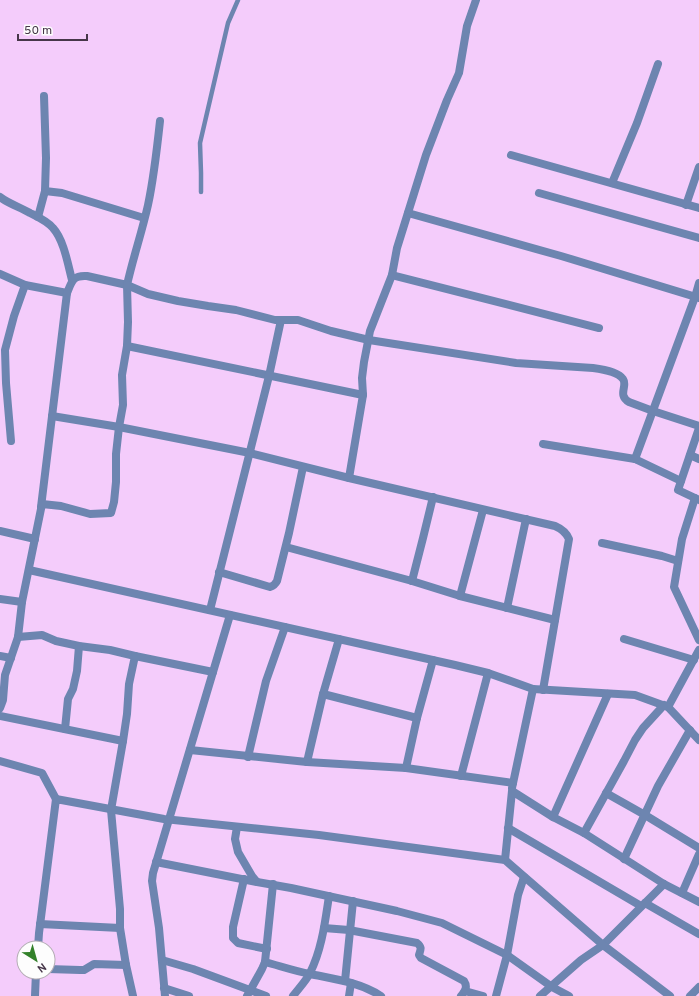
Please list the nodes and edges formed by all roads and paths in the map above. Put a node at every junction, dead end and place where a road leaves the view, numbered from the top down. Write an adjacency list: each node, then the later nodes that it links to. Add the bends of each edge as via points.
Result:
1 (238, 0): 10 (lane, via 228,23 200,143)
2 (476, 0): 15 (street, via 467,26 459,73 426,155)
3 (658, 64): 8 (street)
4 (44, 96): 9 (street)
5 (160, 121): 17 (street, via 156,162)
6 (511, 155): 8 (street)
7 (699, 167): 13 (street)
8 (612, 183): 13 (street)
9 (45, 191): 16 (street); 17 (street, via 62,193)
10 (201, 192)
11 (539, 193): 18 (street)
12 (0, 197): 16 (street)
13 (686, 204): 14 (street)
14 (699, 208)
15 (408, 213): 20 (street, via 397,248); 26 (street)
16 (38, 217): 21 (street, via 53,228 60,238)
17 (144, 218): 24 (street)
18 (699, 238)
19 (0, 274): 23 (street)
20 (392, 276): 28 (street); 29 (street)
21 (72, 280): 24 (street, via 81,275); 25 (street)
22 (699, 283): 26 (street)
23 (25, 285): 25 (street); 37 (street, via 5,350)
24 (127, 285): 27 (street, via 148,294 178,301); 30 (street)
25 (67, 293): 34 (street)
26 (697, 297): 33 (street)
27 (281, 320): 29 (street, via 298,320); 31 (street)
28 (599, 328)
29 (368, 340): 32 (street, via 362,378); 33 (street, via 516,363 605,370 623,379 623,394 626,400)
30 (127, 346): 31 (street); 35 (street, via 122,375 123,405)
31 (269, 376): 32 (street); 39 (street)
32 (363, 395): 44 (street)
33 (653, 411): 36 (street); 41 (street)
34 (52, 416): 35 (street); 48 (street)
35 (119, 427): 39 (street); 48 (street, via 111,513 90,514 42,504)
36 (699, 427): 40 (street)
37 (11, 441)
38 (543, 444): 41 (street)
39 (250, 453): 43 (street); 57 (street)
40 (690, 455): 42 (street); 45 (street)
41 (635, 459): 45 (street)
42 (699, 459)
43 (303, 467): 44 (street); 54 (street)
44 (349, 478): 46 (street)
45 (681, 482): 47 (street, via 678,490)
46 (432, 497): 49 (street); 58 (street)
47 (697, 499): 55 (street, via 682,539)
48 (41, 507): 52 (street)
49 (484, 510): 50 (street); 59 (street)
50 (526, 519): 62 (street); 65 (street, via 561,528 569,539)
51 (0, 530): 52 (street)
52 (35, 539): 56 (street)
53 (602, 543): 55 (street)
54 (286, 547): 57 (street, via 277,582 273,587); 58 (street)
55 (678, 561): 70 (street, via 674,587)
56 (29, 570): 61 (street); 63 (street)
57 (219, 572): 63 (street)
58 (412, 581): 59 (street)
59 (460, 596): 62 (street)
60 (0, 599): 61 (street)
61 (22, 602): 67 (street)
62 (507, 608): 65 (street)
63 (210, 610): 64 (street)
64 (230, 615): 66 (street); 78 (street)
65 (555, 620): 81 (street)
66 (285, 627): 68 (street); 93 (street, via 266,681)
67 (18, 637): 71 (street, via 42,635); 75 (street)
68 (339, 639): 76 (street); 82 (street)
69 (624, 639): 77 (street)
70 (699, 640)
71 (79, 646): 74 (street); 88 (street, via 78,670 68,699)
72 (699, 650): 77 (street)
73 (0, 656): 75 (street)
74 (135, 656): 78 (street); 91 (street, via 129,684)
75 (11, 658): 85 (street, via 5,675)
76 (433, 660): 79 (street); 87 (street)
77 (694, 660): 84 (street)
78 (213, 672): 92 (street)
79 (488, 674): 80 (street); 97 (street)
80 (533, 689): 81 (street); 98 (street)
81 (543, 690): 83 (street)
82 (323, 694): 87 (street); 95 (street)
83 (608, 694): 84 (street, via 635,695); 103 (street)
84 (666, 706): 89 (street); 99 (street, via 643,728)
85 (0, 708)
86 (0, 716): 88 (street)
87 (417, 718): 96 (street)
88 (65, 729): 91 (street)
89 (690, 730): 90 (street); 102 (street)
90 (699, 740)
91 (123, 741): 101 (street)
92 (190, 750): 93 (street); 104 (street)
93 (248, 757): 95 (street)
94 (0, 760): 100 (street, via 42,772)
95 (307, 762): 96 (street)
96 (406, 768): 97 (street)
97 (461, 776): 98 (street)
98 (512, 787): 103 (street); 106 (street)
99 (606, 793): 102 (street); 107 (street)
100 (56, 799): 101 (street); 123 (street)
101 (111, 810): 104 (street); 124 (street)
102 (645, 815): 108 (street); 110 (street)
103 (553, 817): 107 (street)
104 (169, 820): 105 (street); 112 (street)
105 (237, 827): 111 (street, via 319,835); 115 (street, via 238,852)
106 (508, 828): 111 (street); 122 (street)
107 (584, 834): 110 (street)
108 (699, 848)
109 (699, 854): 118 (street)
110 (624, 859): 117 (street)
111 (505, 860): 113 (street)
112 (156, 862): 114 (street); 132 (street, via 152,881)
113 (524, 877): 129 (street); 131 (street, via 518,895)
114 (244, 879): 115 (street); 130 (street, via 233,927 233,938 238,943)
115 (258, 882): 116 (street)
116 (273, 884): 119 (street); 130 (street)
117 (664, 884): 118 (street); 122 (street)
118 (682, 893): 121 (street)
119 (329, 896): 120 (street); 125 (street)
120 (352, 901): 126 (street); 131 (street, via 442,923)
121 (699, 902)
122 (643, 905): 127 (street); 129 (street)
123 (40, 924): 124 (street); 128 (street)
124 (120, 928): 134 (street)
125 (324, 928): 126 (street); 136 (street, via 316,959)
126 (349, 930): 138 (street); 143 (street, via 417,943 421,948 421,958 464,981 466,987)
127 (699, 934)
128 (39, 940)
129 (603, 945): 139 (street, via 580,960); 155 (street)
130 (267, 949): 133 (street)
131 (507, 956): 139 (street); 152 (street)
132 (162, 960): 141 (street); 142 (street)
133 (265, 962): 136 (street); 142 (street)
134 (126, 965): 135 (street, via 94,964 80,970); 145 (street)
135 (56, 969)
136 (309, 974): 138 (street); 148 (street)
137 (36, 980): 144 (street)
138 (348, 982): 149 (street); 150 (street)
139 (552, 987): 153 (street); 154 (street)
140 (699, 987): 156 (street)
141 (165, 992): 146 (street)
142 (249, 993): 147 (street)
143 (463, 993): 151 (street)
144 (35, 996)
145 (132, 996)
146 (189, 996)
147 (266, 996)
148 (294, 996)
149 (349, 996)
150 (380, 996)
151 (482, 996)
152 (496, 996)
153 (540, 996)
154 (568, 996)
155 (670, 996)
156 (690, 996)

